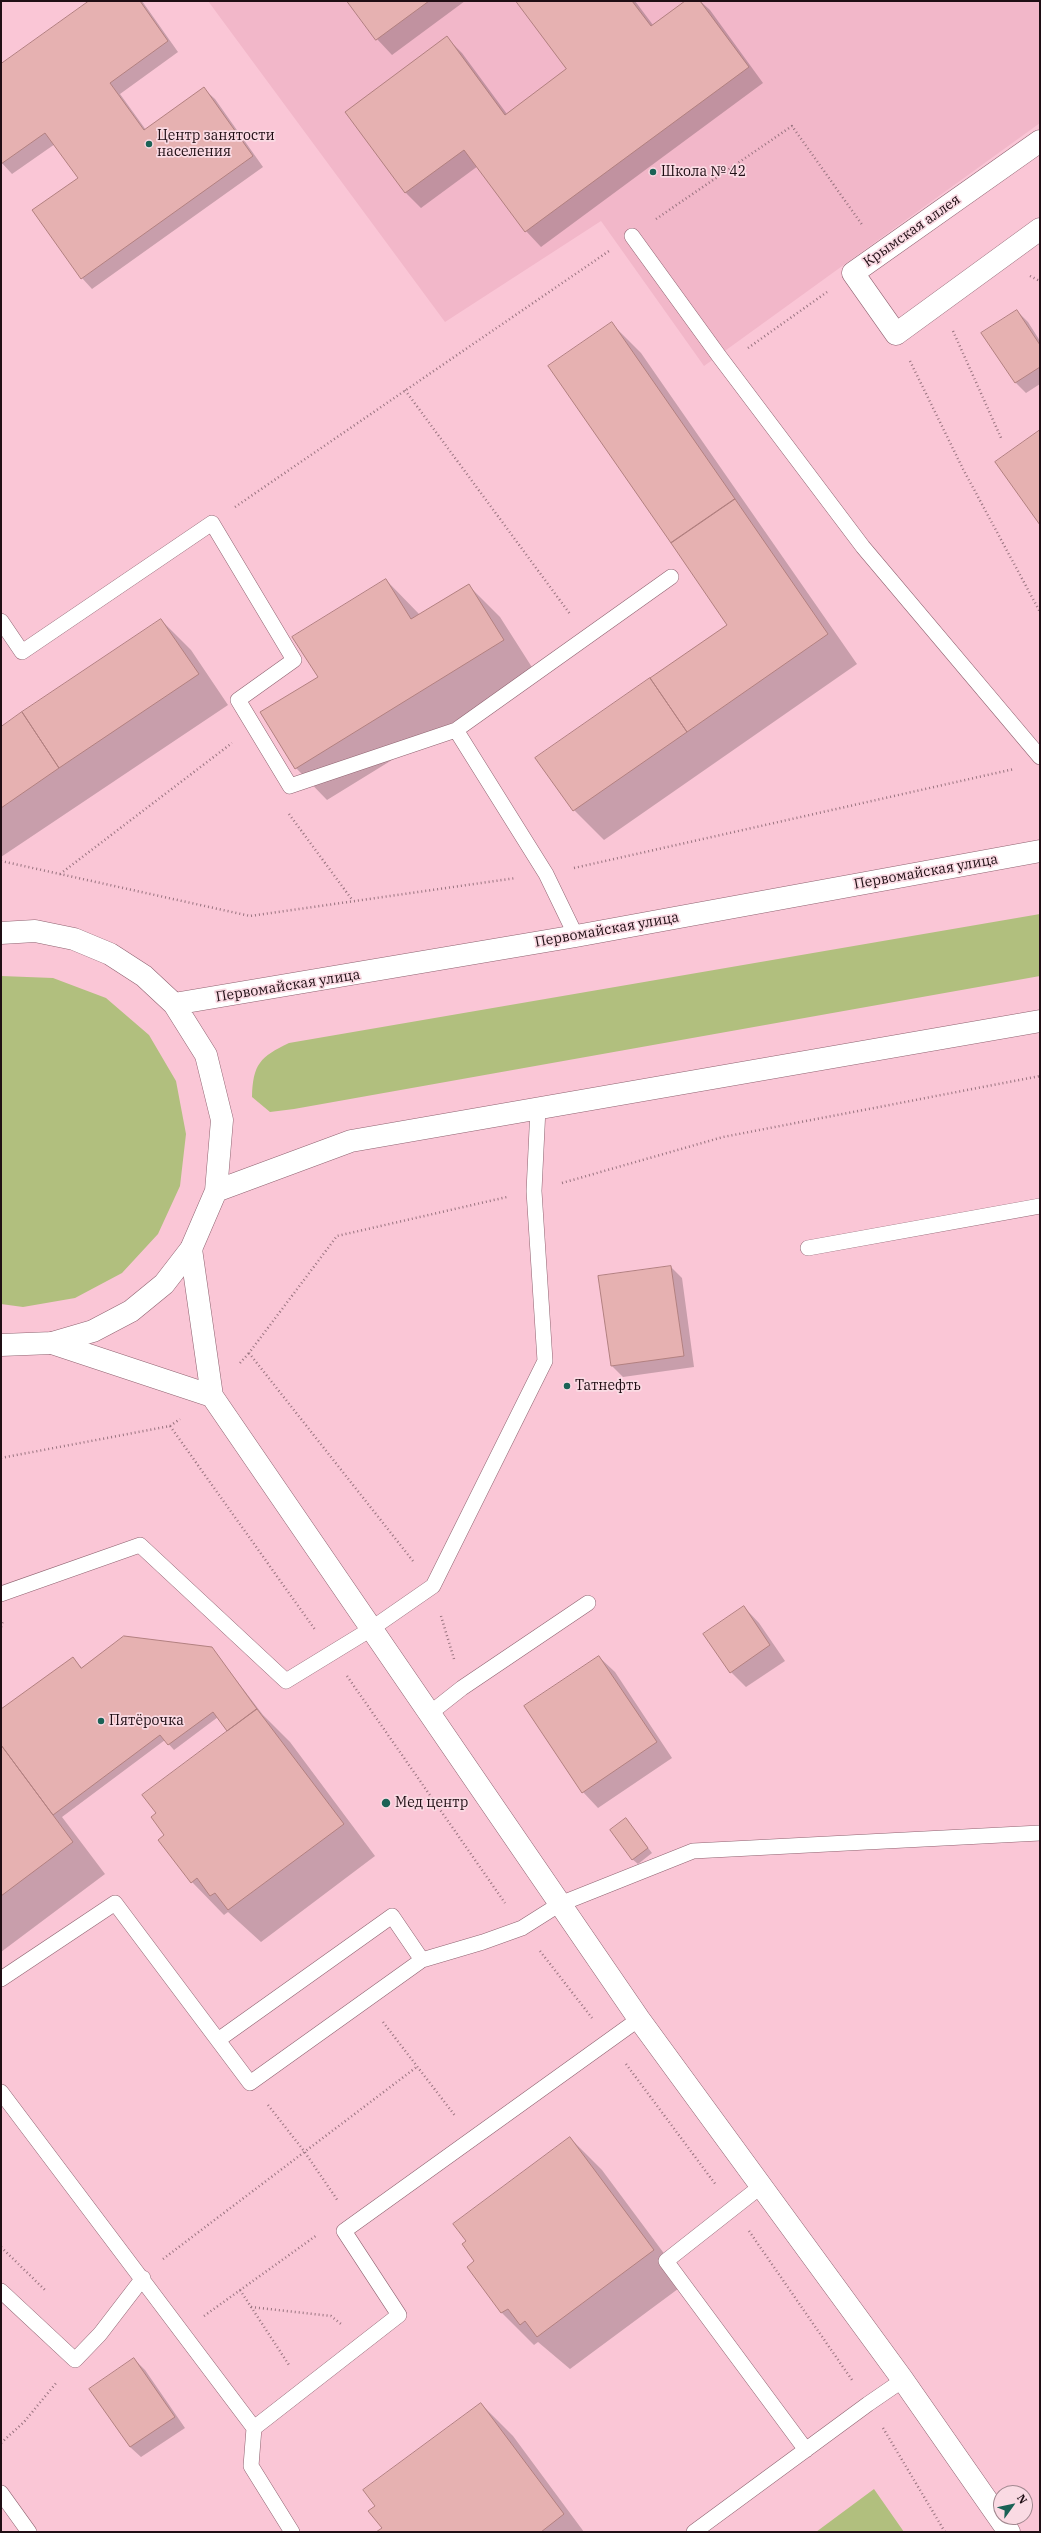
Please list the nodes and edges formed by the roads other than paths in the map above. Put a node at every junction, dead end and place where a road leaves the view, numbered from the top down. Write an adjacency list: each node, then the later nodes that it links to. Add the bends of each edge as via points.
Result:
1 (1040, 141): 2 (main road, Крымская аллея, via 853,273 896,334)
2 (1040, 229)
3 (632, 236): 7 (lane, via 863,547)
4 (671, 577): 6 (lane)
5 (1, 621): 6 (lane, via 22,652 212,523 294,660 238,700 290,786)
6 (456, 730): 10 (lane, via 546,874)
7 (1040, 756)
8 (1040, 851): 10 (main road, Первомайская улица)
9 (1, 933): 11 (main road, via 35,931 74,939 110,954 144,976)
10 (576, 936): 11 (main road, Первомайская улица)
11 (174, 1004): 14 (main road, via 206,1055 222,1120)
12 (1040, 1021): 13 (main road)
13 (538, 1108): 14 (main road, via 351,1142); 23 (lane, via 534,1191 545,1361 433,1586)
14 (216, 1191): 17 (main road)
15 (1040, 1206): 16 (lane)
16 (808, 1248)
17 (191, 1249): 18 (main road, via 164,1284 131,1311 93,1331); 20 (main road)
18 (52, 1343): 19 (main road); 20 (main road)
19 (1, 1345)
20 (212, 1396): 23 (main road)
21 (1, 1594): 23 (lane, via 140,1545 286,1681)
22 (588, 1603): 24 (lane, via 462,1688)
23 (371, 1629): 24 (main road)
24 (429, 1714): 26 (main road)
25 (1040, 1833): 26 (lane, via 693,1851)
26 (560, 1904): 27 (lane, via 522,1928); 29 (main road)
27 (422, 1960): 30 (lane, via 250,2083); 30 (lane, via 392,1916)
28 (1, 1979): 30 (lane, via 115,1903)
29 (639, 2019): 32 (main road); 36 (lane, via 472,2140 350,2219 344,2231 399,2316)
30 (218, 2040)
31 (1, 2092): 33 (lane)
32 (760, 2187): 35 (main road); 37 (lane, via 666,2261)
33 (143, 2278): 34 (lane, via 100,2334 75,2360); 36 (lane)
34 (1, 2291)
35 (903, 2380): 37 (lane); 42 (main road)
36 (254, 2428): 40 (lane, via 251,2466)
37 (806, 2450): 41 (lane)
38 (1, 2493): 39 (lane)
39 (29, 2532)
40 (292, 2532)
41 (694, 2532)
42 (1009, 2532)

